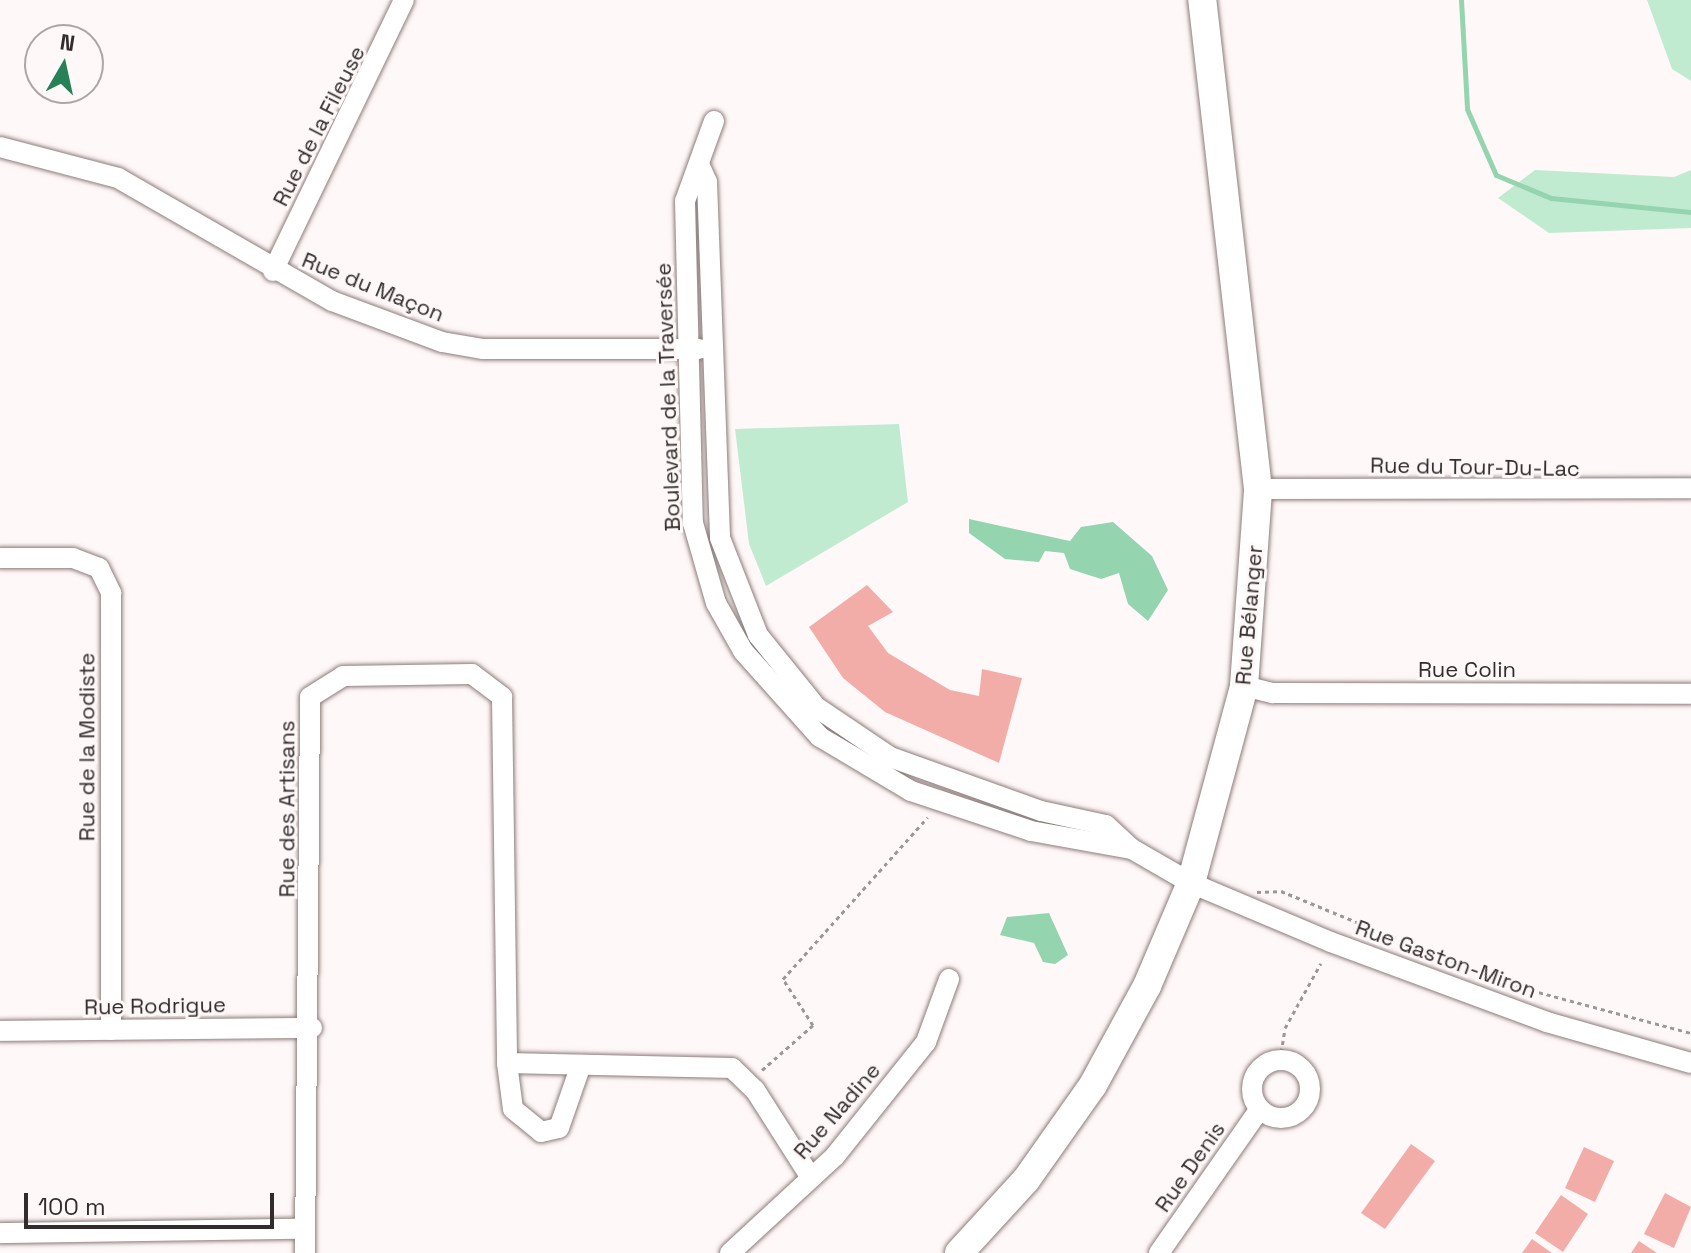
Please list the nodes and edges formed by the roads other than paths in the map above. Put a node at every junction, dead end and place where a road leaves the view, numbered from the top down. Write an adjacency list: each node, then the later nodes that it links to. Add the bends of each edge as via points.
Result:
1 (404, 0): 6 (street, Rue de la Fileuse)
2 (1202, 0): 10 (street, Rue Bélanger)
3 (714, 121): 5 (street, Boulevard de la Traversée)
4 (0, 147): 6 (street, Rue du Maçon, via 118,178)
5 (699, 164): 7 (street, Boulevard de la Traversée, via 685,201); 8 (street, Boulevard de la Traversée, via 707,182)
6 (273, 271): 7 (street, Rue du Maçon, via 442,342 483,349)
7 (688, 349): 8 (street, Rue du Maçon); 14 (street, Boulevard de la Traversée, via 693,523 716,603 743,651 820,737 941,802 1082,844)
8 (710, 350): 14 (street, Boulevard de la Traversée, via 720,538 739,599 795,685 847,733 890,757 1041,811 1106,825)
9 (1691, 488): 10 (street, Rue du Tour-Du-Lac)
10 (1258, 489): 12 (street, Rue Bélanger)
11 (0, 558): 18 (street, Rue de la Modiste, via 73,558 99,568 111,593)
12 (1244, 686): 13 (street, Rue Colin, via 1273,693); 15 (street, Rue Bélanger)
13 (1691, 694)
14 (1132, 849): 15 (street, Boulevard de la Traversée)
15 (1191, 883): 21 (street, Rue Gaston-Miron, via 1482,999); 29 (street, Rue Bélanger, via 1147,986 1093,1085 1026,1180)
16 (949, 979): 24 (street, Rue Nadine, via 926,1042)
17 (312, 1028): 18 (street, Rue Rodrigue); 20 (street, Rue des Artisans, via 310,697 343,676 472,674 502,697); 25 (street, Rue des Artisans)
18 (111, 1030): 19 (street, Rue Rodrigue)
19 (0, 1031)
20 (507, 1063): 22 (street); 22 (street, Rue des Artisans, via 513,1109 541,1132 559,1128)
21 (1691, 1063)
22 (581, 1065): 24 (street, via 732,1068)
23 (1260, 1109): 23 (street, via 1286,1118 1307,1100 1305,1073 1280,1060 1256,1074 1252,1092); 30 (street, Rue Denis)
24 (811, 1178): 28 (street, Rue Nadine)
25 (305, 1229): 26 (street); 27 (street, Rue des Artisans)
26 (0, 1233)
27 (305, 1253)
28 (730, 1253)
29 (959, 1253)
30 (1159, 1253)

